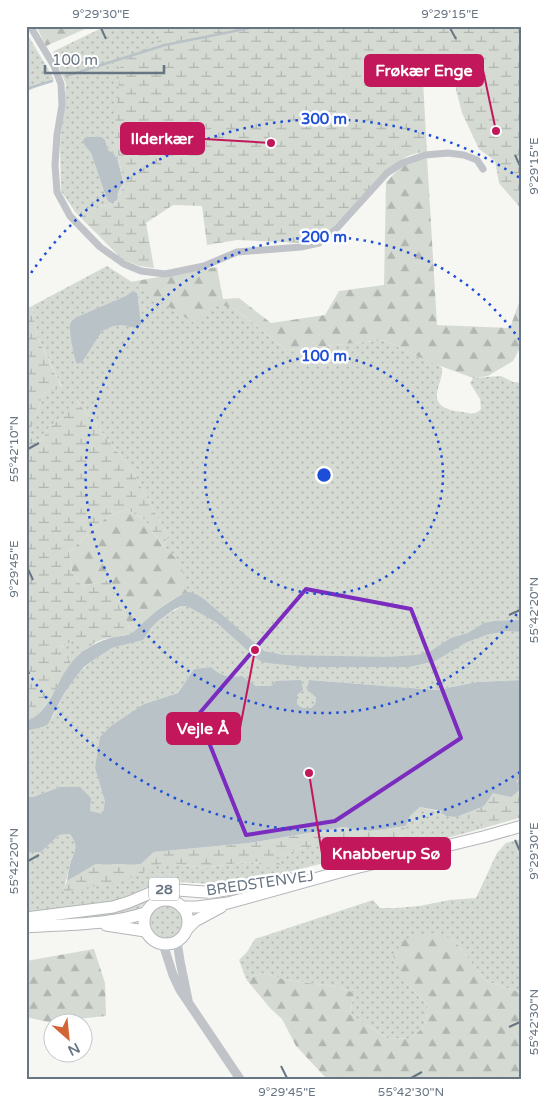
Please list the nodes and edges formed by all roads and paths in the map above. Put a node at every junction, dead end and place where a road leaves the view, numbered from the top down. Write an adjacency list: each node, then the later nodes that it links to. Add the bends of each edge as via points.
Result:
1 (30, 26): 2 (street, via 61,84 57,192 70,216 100,246 124,264 141,271 165,274 204,266 237,252 319,243 338,228 387,172 426,155 464,155 477,160)
2 (484, 169)
3 (522, 826): 4 (main road, BREDSTENVEJ / 28)
4 (347, 870): 5 (main road, BREDSTENVEJ / 28); 8 (main road, BREDSTENVEJ / 28, via 214,892 164,889 113,907)
5 (228, 903): 6 (main road, BREDSTENVEJ / 28); 11 (main road, BREDSTENVEJ / 28, via 194,921)
6 (182, 907): 7 (main road, 28, via 174,901 160,900); 11 (main road, 28, via 188,918)
7 (145, 913): 9 (main road, 28); 12 (main road, 28)
8 (26, 918)
9 (89, 923): 10 (main road, 28); 12 (main road, 28)
10 (26, 927)
11 (187, 929): 13 (main road, 28)
12 (145, 931): 14 (main road, 28, via 154,941)
13 (178, 941): 14 (main road); 15 (street)
14 (163, 944): 15 (street, via 173,975)
15 (189, 1002): 16 (street)
16 (240, 1079)

